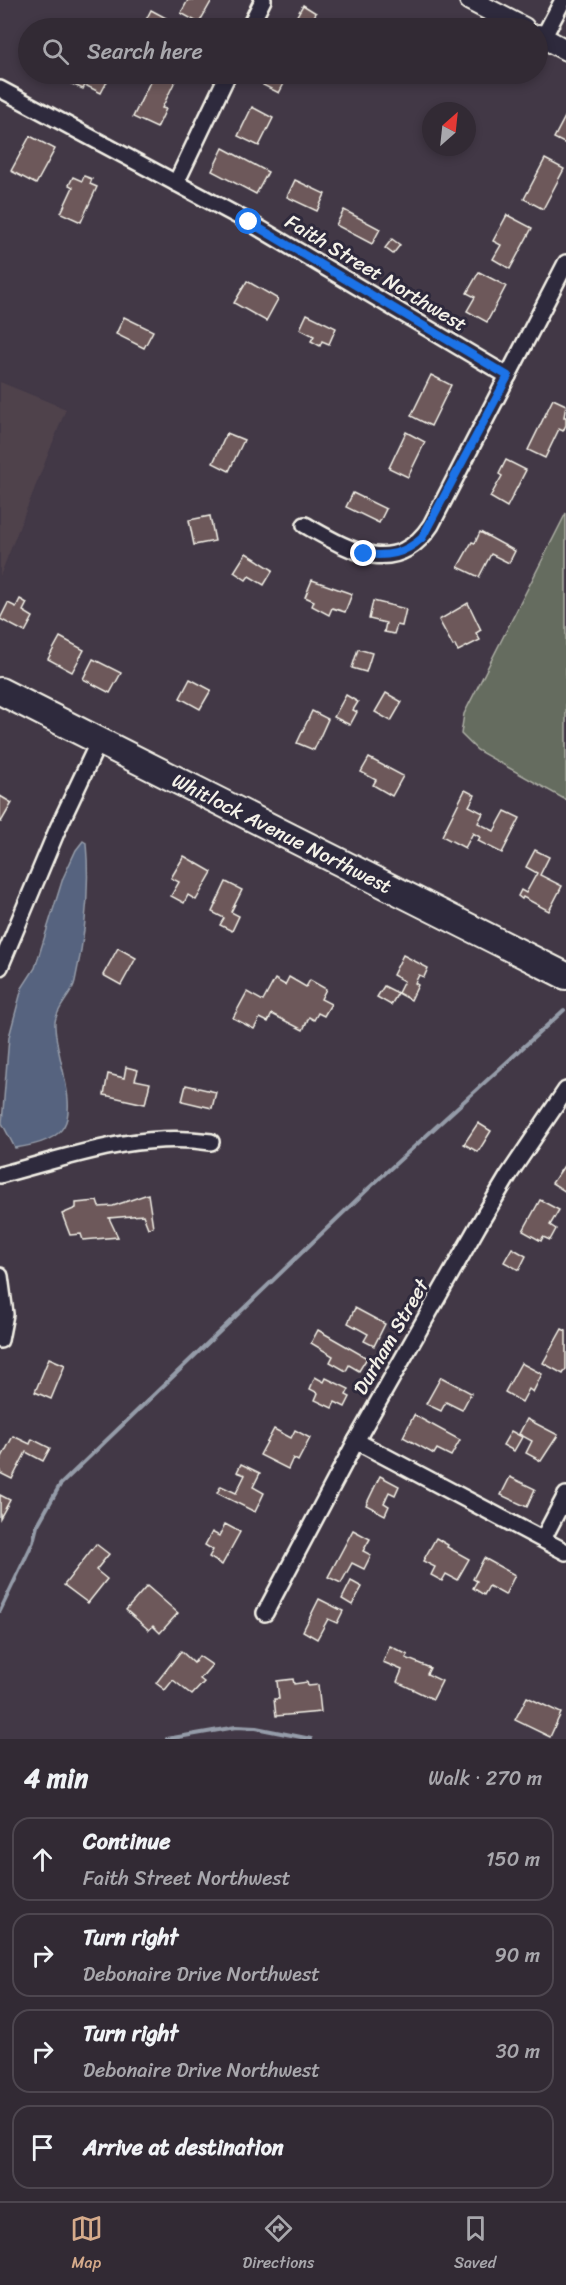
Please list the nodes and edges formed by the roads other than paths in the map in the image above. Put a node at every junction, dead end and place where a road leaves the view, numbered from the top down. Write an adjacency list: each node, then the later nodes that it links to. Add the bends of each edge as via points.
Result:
1 (263, 0): 4 (street)
2 (470, 0): 5 (street)
3 (563, 0): 6 (street)
4 (254, 18)
5 (505, 18)
6 (548, 24)
7 (548, 41): 8 (street)
8 (566, 50)
9 (223, 84): 11 (street)
10 (0, 89): 11 (street, Faith Street Northwest)
11 (176, 183): 13 (street, Faith Street Northwest)
12 (566, 264): 13 (street)
13 (508, 376): 14 (street, via 431,525 411,548 397,554 364,554)
14 (304, 525)
15 (0, 691): 16 (highway, Whitlock Avenue Northwest)
16 (99, 741): 17 (street); 18 (highway, Whitlock Avenue Northwest)
17 (0, 967)
18 (566, 976)
19 (566, 1090): 24 (street, Durham Street, via 508,1176)
20 (211, 1142): 21 (street, via 130,1141)
21 (0, 1175)
22 (0, 1276): 23 (street, via 4,1314)
23 (0, 1340)
24 (356, 1441): 26 (street); 28 (street, Durham Street)
25 (566, 1495): 26 (street)
26 (543, 1539): 27 (street)
27 (566, 1552)
28 (265, 1613)

